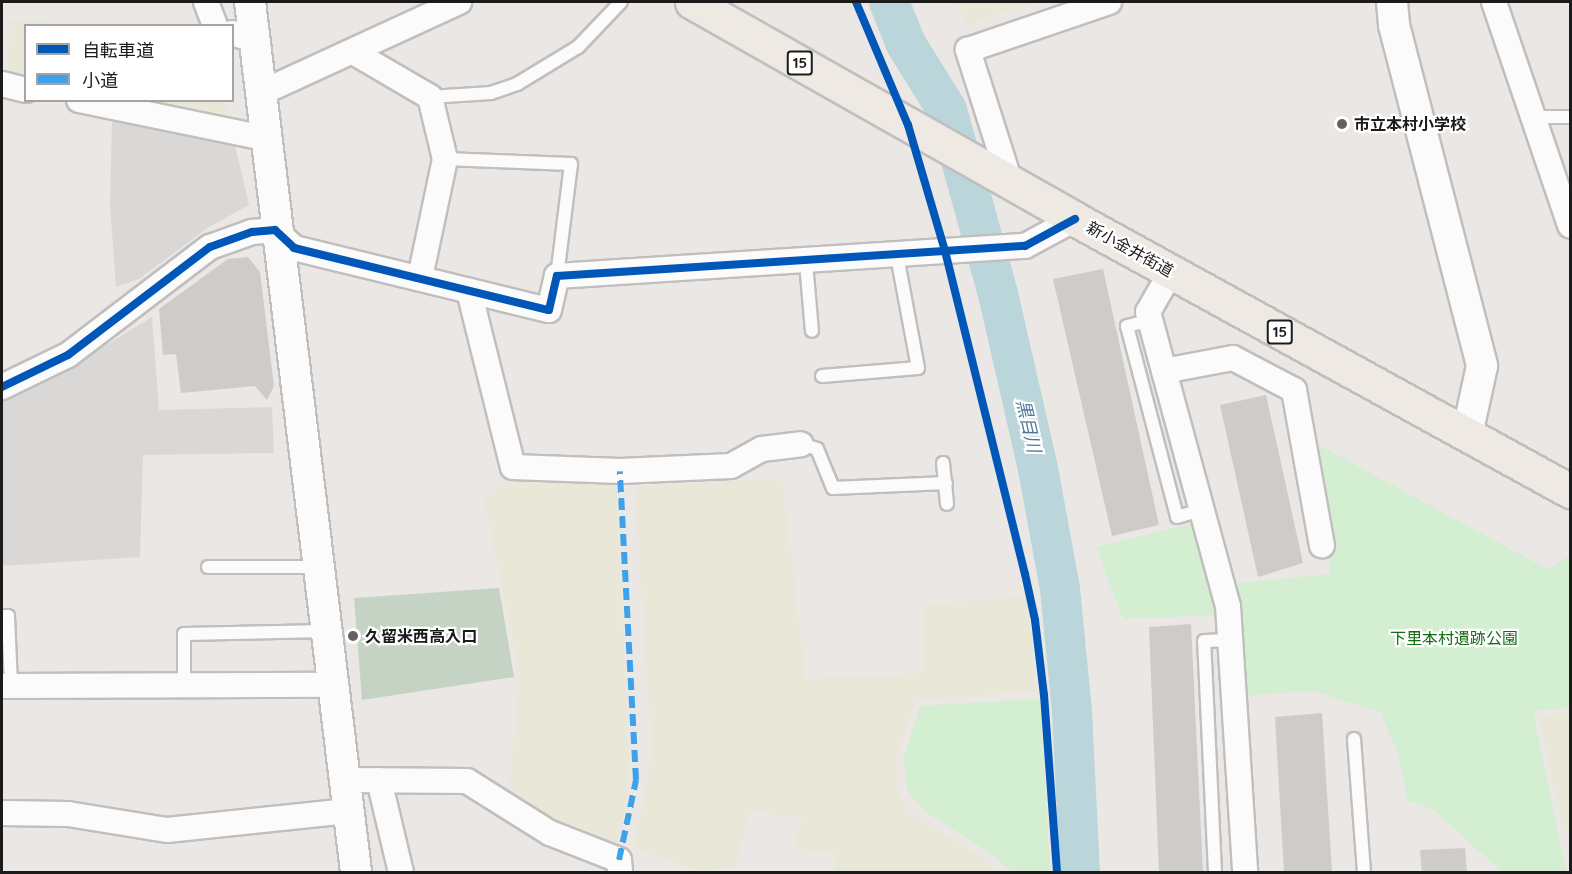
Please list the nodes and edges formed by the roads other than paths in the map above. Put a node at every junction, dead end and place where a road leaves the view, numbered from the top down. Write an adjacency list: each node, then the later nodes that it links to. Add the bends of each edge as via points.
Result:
1 (206, 2): 9 (street)
2 (250, 2): 10 (street)
3 (459, 2): 11 (street)
4 (621, 2): 15 (lane, via 578,47 517,84 491,93)
5 (692, 2): 21 (main road, 新小金井街道 / 15)
6 (1109, 2): 21 (street, via 968,50)
7 (1392, 2): 36 (street, via 1394,25 1482,366)
8 (1494, 2): 17 (street)
9 (214, 24)
10 (243, 36): 14 (street)
11 (353, 51): 14 (street); 15 (street)
12 (2, 84): 13 (street)
13 (24, 90)
14 (263, 92): 19 (street)
15 (430, 97): 20 (street)
16 (90, 102): 19 (street)
17 (1535, 117): 18 (lane); 23 (street)
18 (1570, 117)
19 (269, 139): 24 (street)
20 (445, 159): 28 (lane, via 571,164); 29 (street)
21 (1000, 176): 22 (main road, 新小金井街道 / 15)
22 (1075, 219): 25 (street, via 1025,246); 27 (main road, 新小金井街道 / 15)
23 (1570, 225)
24 (275, 230): 29 (street, via 294,248); 35 (street, via 235,235 210,247 69,355); 45 (street)
25 (897, 256): 26 (street); 34 (lane, via 918,368)
26 (806, 262): 28 (street); 32 (lane)
27 (1171, 272): 31 (street, via 1148,312); 36 (main road, 新小金井街道 / 15)
28 (556, 276): 30 (street, via 549,310)
29 (420, 278): 30 (street)
30 (469, 291): 37 (street, via 513,466 620,471 731,466 762,449)
31 (1150, 320): 33 (street); 42 (lane, via 1127,326 1177,517)
32 (812, 331)
33 (1164, 371): 42 (street); 43 (street, via 1233,358 1294,390)
34 (822, 376)
35 (2, 387)
36 (1467, 435): 40 (main road, 新小金井街道 / 15)
37 (801, 444): 39 (lane, via 817,449 833,488)
38 (943, 463): 39 (lane)
39 (946, 483): 41 (lane)
40 (1570, 491)
41 (947, 504)
42 (1202, 510): 48 (street, via 1228,606)
43 (1322, 546)
44 (207, 567): 45 (lane)
45 (320, 567): 47 (street)
46 (2, 616): 50 (lane, via 8,616)
47 (327, 631): 49 (street); 51 (lane, via 184,634)
48 (1230, 640): 60 (lane, via 1204,641); 61 (street)
49 (333, 685): 51 (street); 53 (street)
50 (6, 686): 51 (street)
51 (184, 686)
52 (1354, 739): 62 (lane)
53 (345, 780): 54 (street); 55 (street)
54 (379, 780): 58 (street); 59 (street, via 467,781 550,833 619,860)
55 (348, 811): 56 (street, via 167,830 68,814); 57 (street)
56 (2, 813)
57 (356, 873)
58 (401, 873)
59 (620, 873)
60 (1215, 873)
61 (1245, 873)
62 (1364, 873)

